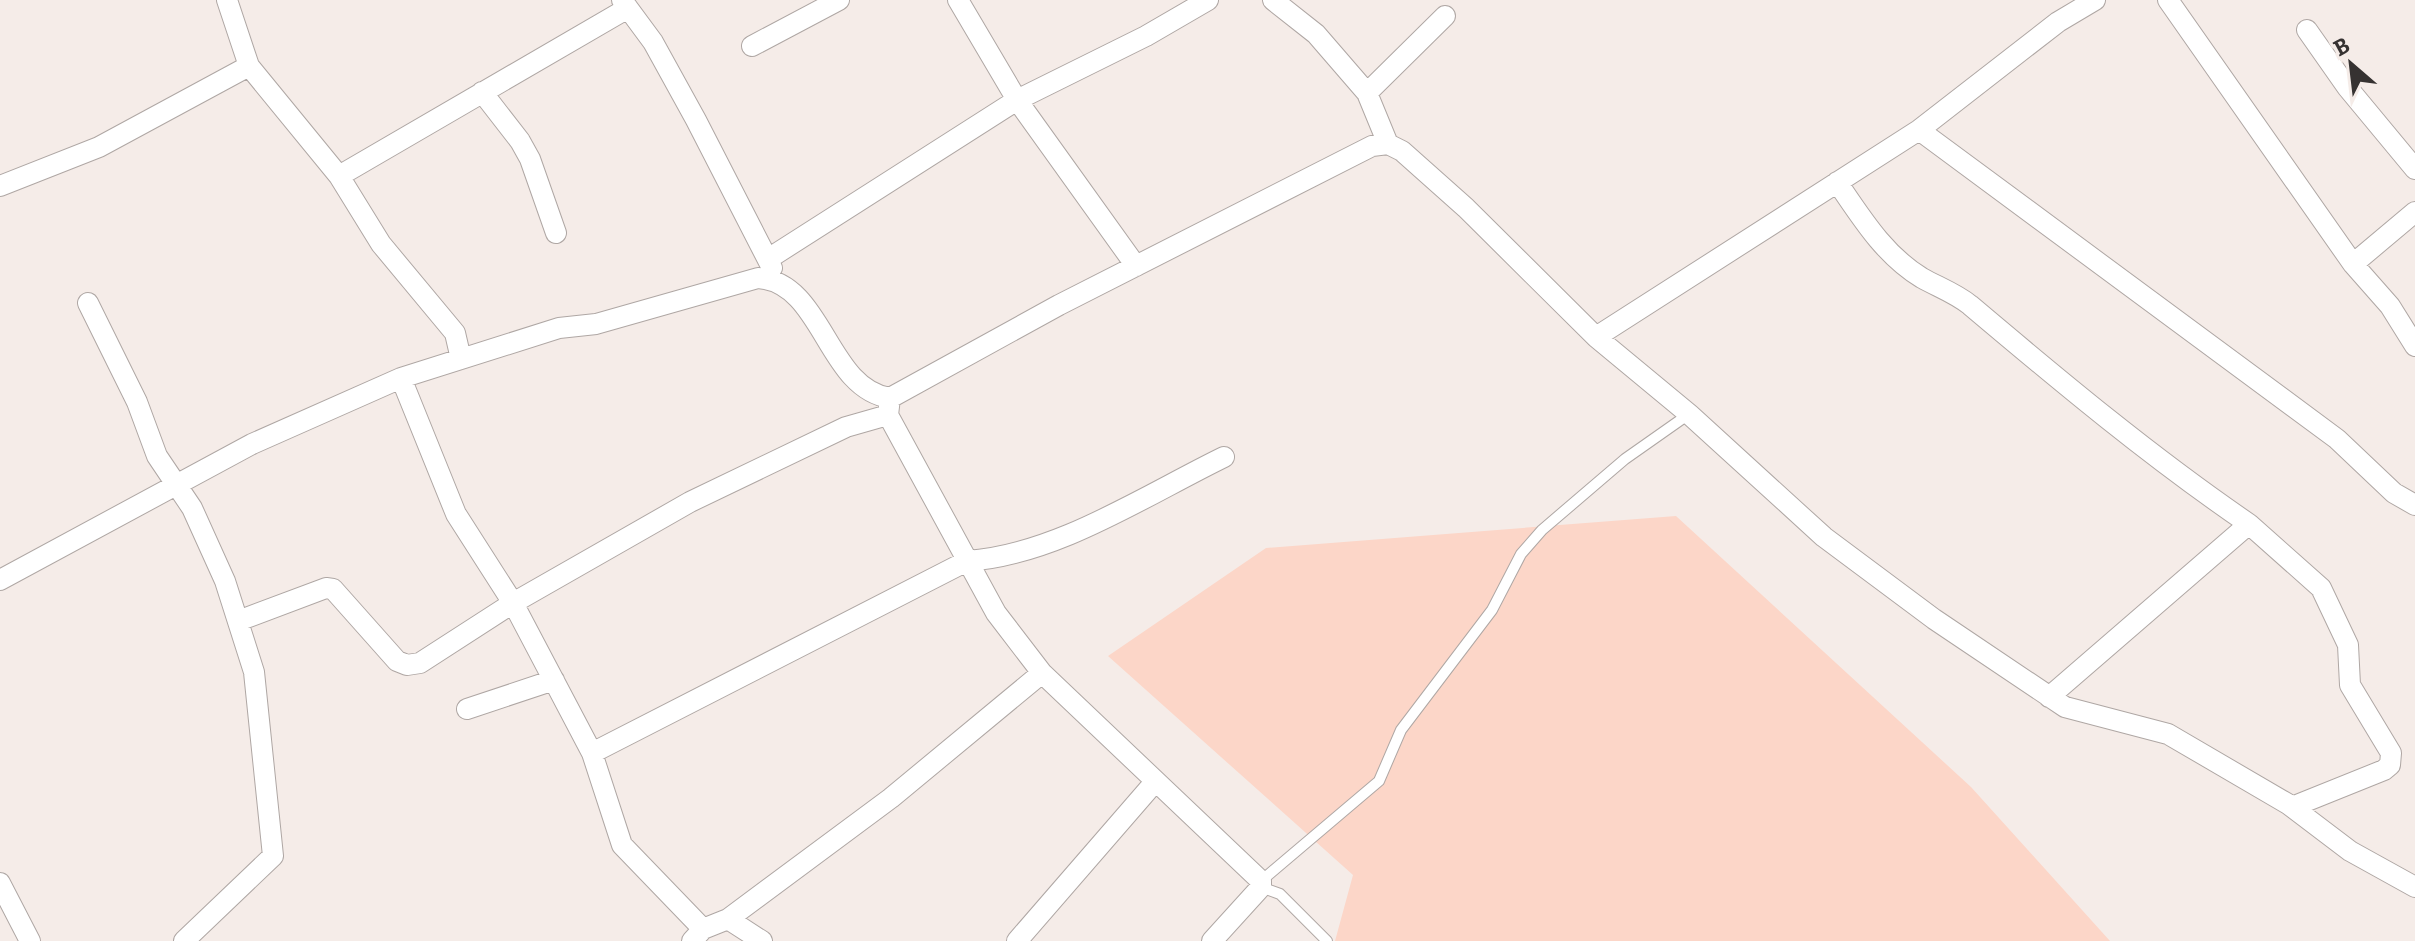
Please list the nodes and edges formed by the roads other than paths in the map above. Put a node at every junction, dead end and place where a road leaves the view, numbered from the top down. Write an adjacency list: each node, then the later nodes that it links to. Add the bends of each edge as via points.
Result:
1 (227, 0): 12 (street)
2 (839, 0): 11 (street)
3 (958, 0): 15 (street)
4 (1208, 0): 15 (street)
5 (1273, 0): 14 (street, via 1316,34)
6 (2095, 0): 16 (street, via 2058,22)
7 (2168, 0): 25 (street)
8 (625, 4): 13 (street); 24 (street, via 653,42)
9 (1445, 16): 14 (street)
10 (2307, 30): 18 (street)
11 (752, 46)
12 (249, 66): 19 (street); 21 (street, via 99,147)
13 (482, 92): 19 (street); 23 (street, via 530,159)
14 (1367, 93): 17 (street)
15 (1017, 100): 24 (street); 26 (street)
16 (1919, 130): 20 (street); 37 (street, via 2337,439 2394,493)
17 (1388, 144): 26 (street, via 1372,146); 29 (street, via 1466,208)
18 (2415, 169)
19 (339, 176): 31 (street, via 381,244 455,333)
20 (1837, 182): 29 (street); 38 (street, via 1898,260 1961,298 2166,467)
21 (0, 186)
22 (2415, 212): 25 (street)
23 (556, 233)
24 (768, 259): 27 (street)
25 (2353, 264): 30 (street, via 2390,306)
26 (1136, 266): 33 (street)
27 (776, 279): 31 (street, via 758,278 596,324 559,328); 33 (street, via 797,296 856,380)
28 (88, 303): 36 (street)
29 (1596, 337): 34 (street)
30 (2415, 346)
31 (461, 359): 32 (street)
32 (401, 378): 36 (street, via 252,444); 41 (street, via 456,514)
33 (889, 406): 39 (street); 41 (street, via 690,502)
34 (1689, 414): 45 (street, via 1824,537); 51 (lane, via 1625,459 1542,530 1521,554 1492,610 1401,730 1379,781)
35 (1224, 457): 39 (street, via 1040,548)
36 (175, 487): 40 (street); 42 (street, via 207,537)
37 (2415, 505)
38 (2249, 524): 45 (street); 49 (street, via 2321,588 2348,645 2348,679 2391,753 2384,770)
39 (967, 561): 43 (street, via 996,613); 47 (street)
40 (0, 580)
41 (513, 603): 42 (street, via 433,656 407,665 397,661 333,589); 44 (street)
42 (238, 621): 56 (street, via 254,672 273,856)
43 (1042, 673): 48 (street); 53 (street, via 891,798)
44 (554, 680): 46 (street); 47 (street)
45 (2049, 697): 49 (street, via 2065,707 2168,734)
46 (467, 709)
47 (592, 753): 54 (street, via 622,845)
48 (1154, 783): 51 (street); 58 (street)
49 (2292, 807): 52 (street, via 2350,851)
50 (0, 883): 55 (street)
51 (1261, 884): 59 (street); 60 (lane, via 1280,894)
52 (2415, 887)
53 (728, 919): 54 (street); 57 (street)
54 (698, 935)
55 (30, 941)
56 (184, 941)
57 (762, 941)
58 (1017, 941)
59 (1212, 941)
60 (1327, 941)

